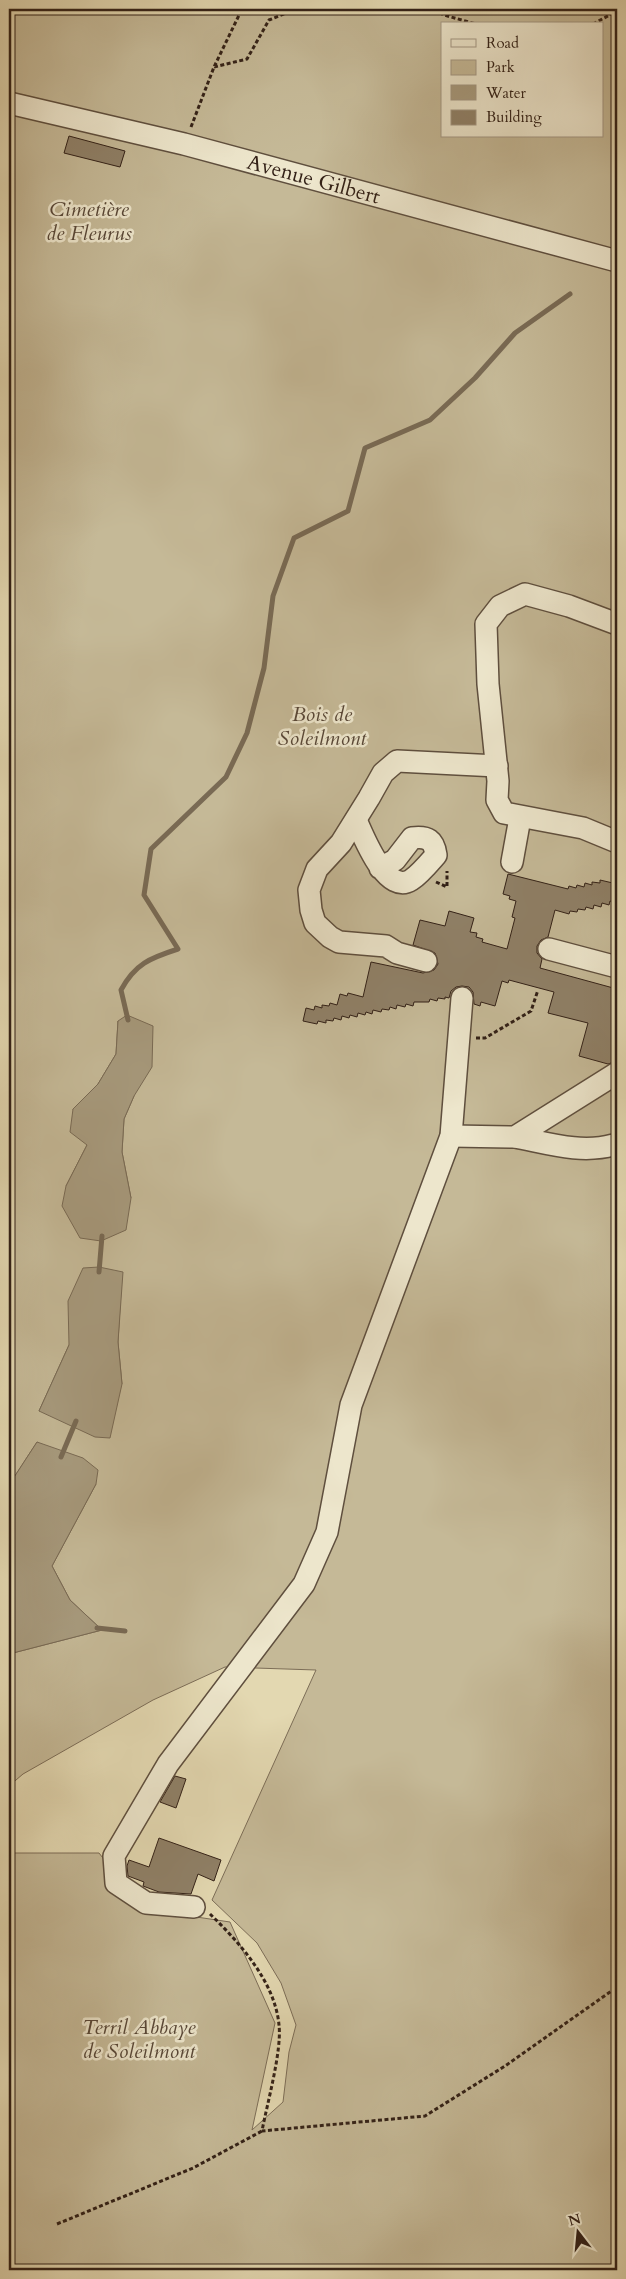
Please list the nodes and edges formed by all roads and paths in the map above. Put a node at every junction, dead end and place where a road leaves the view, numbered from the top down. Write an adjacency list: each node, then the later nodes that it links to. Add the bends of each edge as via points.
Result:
1 (242, 9): 7 (path)
2 (296, 9): 7 (path, via 269,20 247,59)
3 (434, 9): 5 (path, via 444,16)
4 (617, 11): 6 (path)
5 (468, 22)
6 (597, 22)
7 (214, 67): 9 (path)
8 (9, 103): 9 (street, Avenue Gilbert)
9 (184, 144): 10 (street, Avenue Gilbert)
10 (617, 261)
11 (617, 624): 12 (street, via 526,594 500,606 486,624 488,684)
12 (497, 766): 13 (street, via 497,800 504,813); 14 (street, via 397,761 383,773)
13 (520, 818): 15 (street, via 583,828); 16 (street)
14 (356, 820): 17 (street); 19 (street, via 341,843 317,869 310,890 315,923 339,942 386,946 397,953)
15 (617, 842)
16 (512, 862)
17 (380, 868)
18 (548, 949): 20 (street)
19 (426, 961)
20 (617, 967)
21 (538, 990): 23 (path, via 532,1011 485,1038)
22 (462, 998): 23 (street)
23 (459, 1038): 25 (street)
24 (617, 1073): 26 (street)
25 (452, 1136): 26 (street); 28 (street, via 351,1405 327,1532 304,1584 168,1764 114,1856 116,1883 146,1903)
26 (515, 1137): 27 (street, via 561,1146)
27 (617, 1147)
28 (194, 1907): 30 (path, via 211,1915 251,1958 272,1996 280,2026)
29 (617, 1987): 30 (path, via 505,2066 425,2116)
30 (262, 2131): 31 (path, via 193,2168)
31 (57, 2224)

